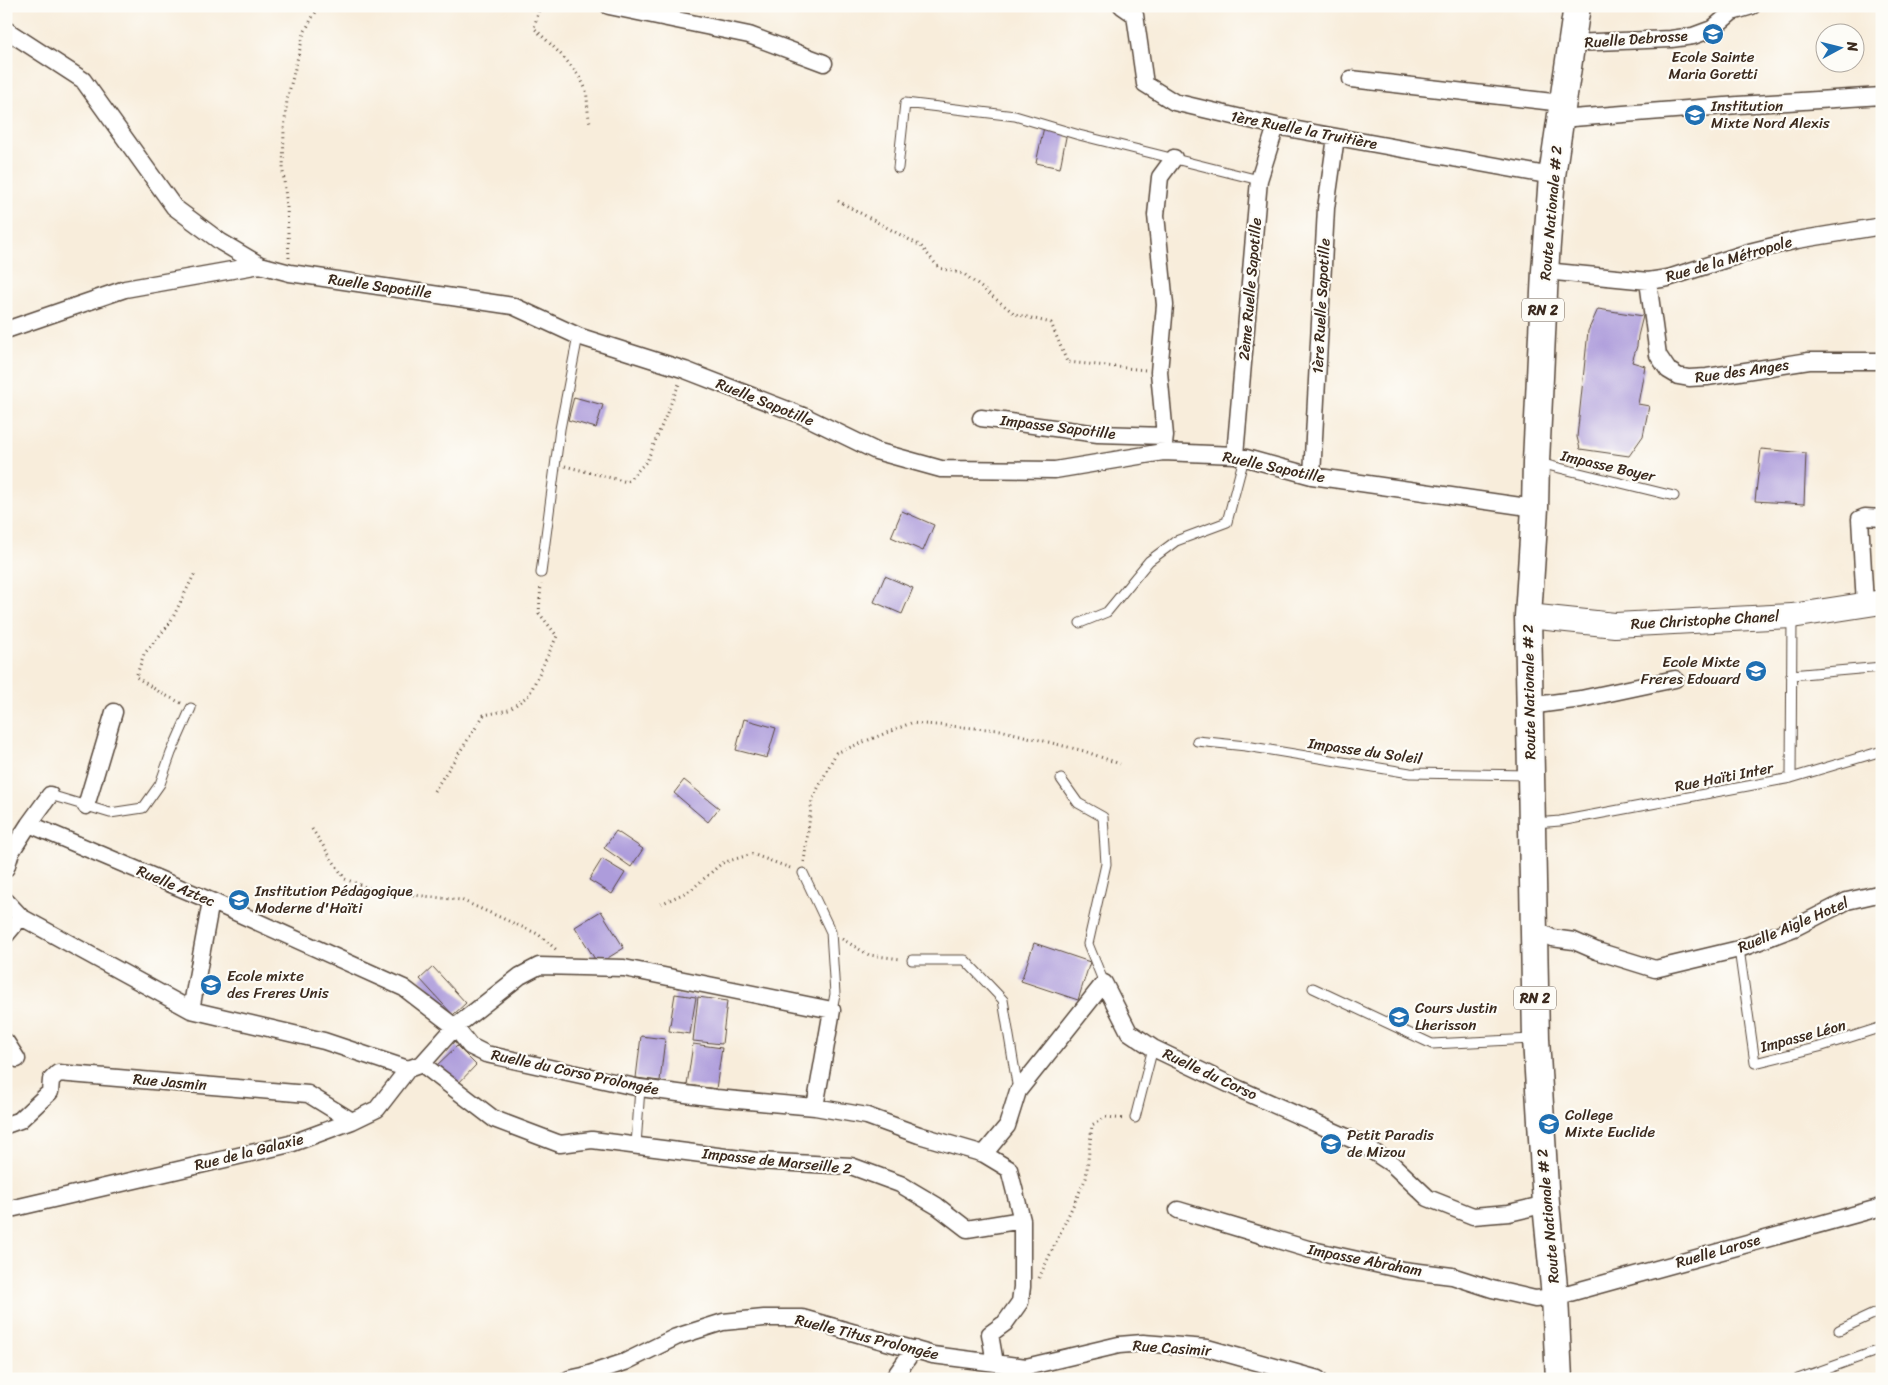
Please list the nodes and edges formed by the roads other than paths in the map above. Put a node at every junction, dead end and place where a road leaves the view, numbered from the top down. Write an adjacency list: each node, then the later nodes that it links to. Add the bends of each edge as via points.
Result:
1 (609, 6): 7 (street, via 750,35)
2 (1122, 6): 11 (street, 1ère Ruelle la Truitière, via 1135,15 1145,84 1174,102)
3 (1577, 6): 6 (main road, Route Nationale # 2 / RN 2)
4 (1752, 6): 6 (street, Ruelle Debrosse, via 1732,12 1712,29 1693,36)
5 (6, 30): 18 (street, via 83,80 174,207 221,242)
6 (1571, 43): 10 (main road, Route Nationale # 2 / RN 2)
7 (824, 63)
8 (1351, 79): 10 (street)
9 (1882, 96): 10 (street)
10 (1561, 111): 15 (main road, Route Nationale # 2 / RN 2)
11 (1276, 126): 12 (street, 1ère Ruelle la Truitière); 16 (street, 2ème Ruelle Sapotille)
12 (1336, 137): 15 (street, 1ère Ruelle la Truitière); 28 (street, 1ère Ruelle Sapotille, via 1326,208)
13 (1174, 158): 14 (lane, via 1016,116 906,103); 16 (lane); 25 (street, via 1160,177 1156,215 1165,305 1159,372)
14 (898, 168)
15 (1552, 176): 19 (main road, Route Nationale # 2 / RN 2)
16 (1259, 180): 26 (street, 2ème Ruelle Sapotille)
17 (1882, 226): 20 (street, Rue de la Métropole, via 1797,240)
18 (260, 265): 21 (street, Ruelle Sapotille, via 125,289); 22 (street, Ruelle Sapotille, via 290,273 513,306)
19 (1545, 271): 20 (street, Rue de la Métropole); 27 (main road, Route Nationale # 2 / RN 2)
20 (1648, 281): 23 (street, Rue des Anges, via 1658,355 1668,370 1678,376 1707,377 1809,361)
21 (6, 330)
22 (578, 336): 25 (street, Ruelle Sapotille, via 685,370 806,417 876,451 941,469 1055,470); 32 (lane, via 560,429)
23 (1882, 361)
24 (981, 418): 25 (street, Impasse Sapotille)
25 (1164, 444): 26 (street, Ruelle Sapotille)
26 (1240, 457): 28 (street, Ruelle Sapotille); 36 (lane, via 1227,522 1176,541 1149,561 1107,612)
27 (1536, 462): 29 (lane, Impasse Boyer); 30 (main road, Route Nationale # 2 / RN 2)
28 (1312, 476): 30 (street, Ruelle Sapotille)
29 (1674, 496)
30 (1536, 508): 34 (main road, Route Nationale # 2 / RN 2)
31 (1882, 518): 33 (street, via 1865,516 1860,519)
32 (541, 573)
33 (1873, 603): 35 (street, Rue Christophe Chanel)
34 (1528, 616): 35 (street, Rue Christophe Chanel, via 1615,625); 40 (main road, Route Nationale # 2 / RN 2)
35 (1792, 616): 38 (lane, Rue Haïti Inter)
36 (1080, 623)
37 (1882, 667): 38 (lane)
38 (1791, 675): 46 (lane, Rue Haïti Inter)
39 (1675, 679): 40 (street, via 1581,699)
40 (1529, 706): 45 (main road, Route Nationale # 2 / RN 2)
41 (191, 708): 49 (lane, via 160,784 144,808 110,812)
42 (114, 712): 49 (street)
43 (1197, 741): 45 (lane, Impasse du Soleil, via 1410,773)
44 (1882, 751): 46 (lane)
45 (1530, 776): 50 (main road, Route Nationale # 2 / RN 2)
46 (1790, 778): 50 (lane, Rue Haïti Inter, via 1560,821)
47 (1061, 779): 62 (lane, Ruelle du Corso, via 1078,803 1103,817 1106,864 1088,944)
48 (50, 796): 49 (lane); 51 (street)
49 (86, 806)
50 (1532, 823): 58 (main road, Route Nationale # 2 / RN 2)
51 (29, 824): 52 (street, via 11,852); 56 (street, Ruelle Aztec)
52 (6, 868)
53 (802, 873): 65 (lane, via 831,932 835,994)
54 (1882, 893): 60 (street, Ruelle Aigle Hotel, via 1847,901 1794,928)
55 (6, 901): 57 (street, Impasse de Marseille 2)
56 (211, 901): 64 (street); 66 (street, Ruelle Aztec, via 404,988)
57 (21, 917): 59 (street); 64 (street, Impasse de Marseille 2)
58 (1534, 929): 60 (street, Ruelle Aigle Hotel, via 1552,938 1574,941 1598,952 1655,969); 68 (main road, Route Nationale # 2 / RN 2)
59 (6, 935)
60 (1739, 949): 67 (lane, Impasse Léon, via 1754,1063)
61 (912, 960): 74 (lane, via 965,960 1003,1000)
62 (1104, 983): 70 (street, Ruelle du Corso, via 1129,1032); 74 (street)
63 (1313, 988): 68 (lane, via 1432,1044)
64 (191, 1010): 72 (street, Impasse de Marseille 2)
65 (832, 1010): 66 (street, via 624,968 539,966 520,976); 75 (street)
66 (455, 1027): 72 (street, Rue de la Galaxie); 73 (street, Ruelle du Corso Prolongée, via 470,1046 486,1054)
67 (1882, 1027)
68 (1536, 1039): 81 (main road, Route Nationale # 2 / RN 2)
69 (6, 1042): 71 (street)
70 (1153, 1048): 76 (lane); 81 (street, Ruelle du Corso, via 1360,1142 1392,1164 1428,1198 1473,1216 1509,1213)
71 (16, 1059)
72 (415, 1066): 77 (street, Rue de la Galaxie, via 377,1109); 79 (street, Impasse de Marseille 2, via 494,1119 560,1144 592,1140)
73 (640, 1088): 75 (street, Ruelle du Corso Prolongée); 79 (lane)
74 (1018, 1091): 80 (street, via 1007,1126)
75 (815, 1107): 80 (street, Ruelle du Corso Prolongée, via 867,1116)
76 (1135, 1118)
77 (352, 1121): 78 (street, Rue Jasmin, via 308,1094 58,1073 51,1080 50,1092 20,1120); 83 (street, Rue de la Galaxie, via 290,1144)
78 (6, 1125)
79 (636, 1145): 85 (street, Impasse de Marseille 2, via 757,1161 851,1166 900,1184 967,1229)
80 (984, 1154): 85 (street, Ruelle du Corso Prolongée, via 1009,1169)
81 (1546, 1204): 86 (main road, Route Nationale # 2 / RN 2)
82 (1882, 1207): 86 (street, Ruelle Larose)
83 (6, 1210)
84 (1178, 1210): 86 (street, Impasse Abraham, via 1308,1250 1403,1270 1452,1276 1535,1299)
85 (1022, 1220): 91 (street, Ruelle du Corso Prolongée, via 1028,1286 1005,1323 990,1334)
86 (1555, 1297): 97 (main road, Route Nationale # 2 / RN 2)
87 (1882, 1310): 88 (lane)
88 (1839, 1330)
89 (1882, 1349): 93 (lane)
90 (914, 1350): 91 (street, Ruelle Titus Prolongée); 94 (street, Ruelle Titus Prolongée, via 802,1318 764,1318 723,1322 676,1337 625,1362); 95 (street)
91 (995, 1363): 92 (street, Ruelle Titus Prolongée)
92 (1029, 1373): 96 (street, Rue Casimir, via 1119,1345 1143,1343 1207,1348)
93 (1826, 1374): 98 (lane)
94 (569, 1379)
95 (893, 1379)
96 (1318, 1379)
97 (1559, 1379)
98 (1798, 1379)

